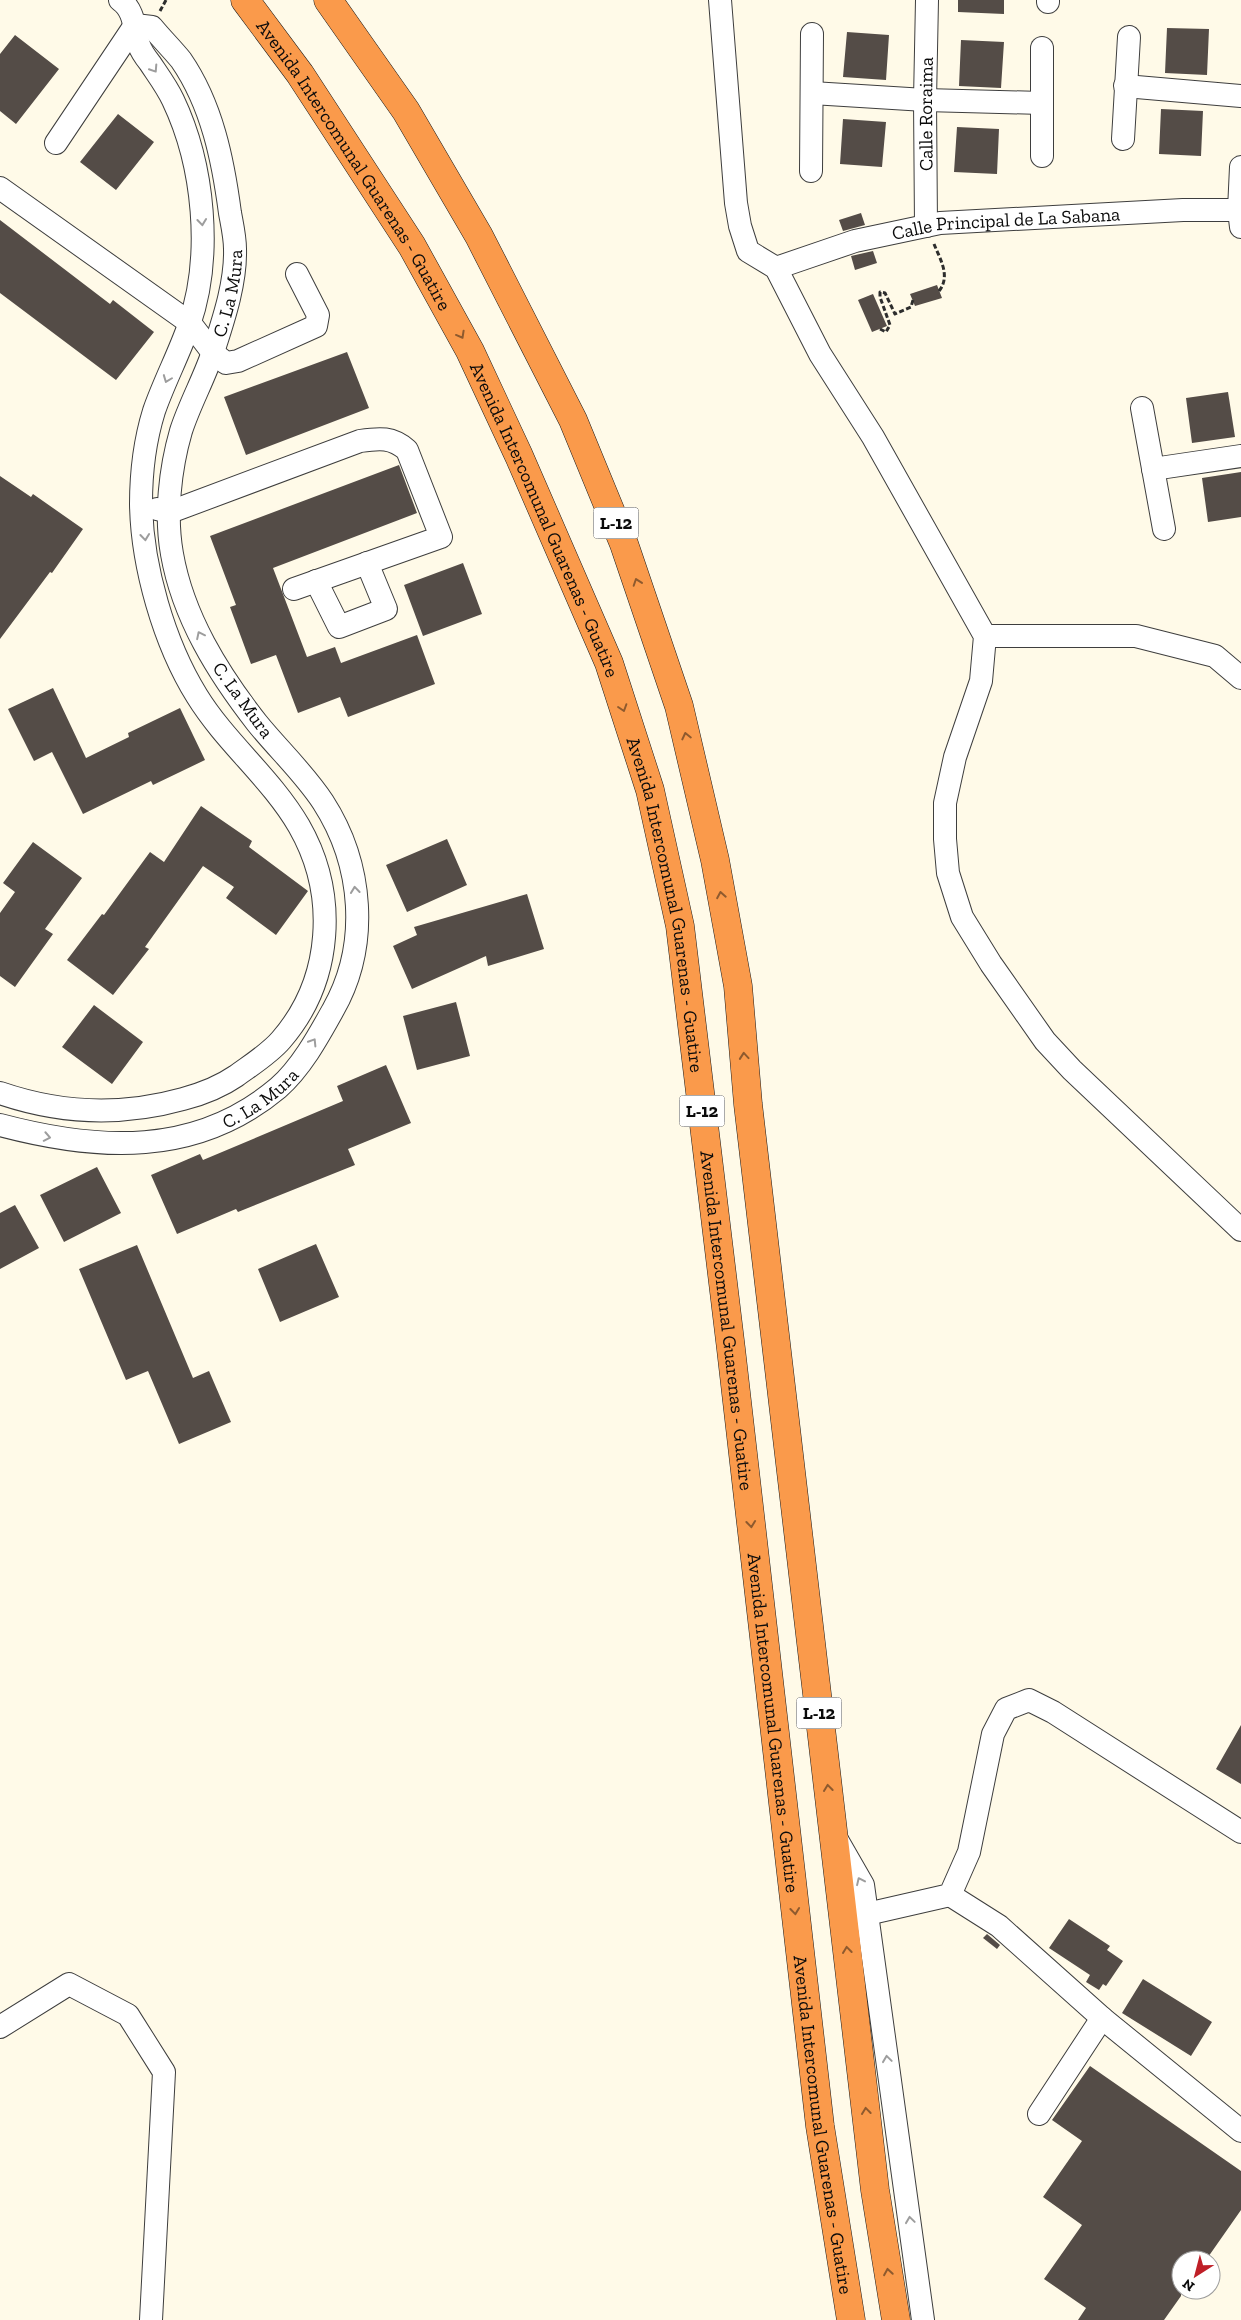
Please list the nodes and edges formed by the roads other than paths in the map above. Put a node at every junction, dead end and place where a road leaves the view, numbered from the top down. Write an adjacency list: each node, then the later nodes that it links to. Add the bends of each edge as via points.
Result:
1 (120, 0): 6 (street, via 126,4)
2 (245, 0): 50 (highway, Avenida Intercomunal Guarenas - Guatire / L-12, one-way to 50, via 300,74 406,238 470,351 609,663 650,790 680,926 820,2126)
3 (328, 0): 42 (highway, L-12, one-way to 3, via 748,1104 738,986 715,860 679,706 624,544 573,420 479,236 406,111)
4 (720, 0): 23 (street, via 740,226 748,251)
5 (927, 0): 13 (street, Calle Roraima)
6 (135, 25): 16 (street); 25 (street, one-way to 25, via 140,47 172,97 194,161 204,246); 26 (street, C. La Mura, via 152,27 181,61 199,93 224,168 235,248 224,317)
7 (812, 34): 11 (street)
8 (1128, 37): 10 (street)
9 (1042, 48): 14 (street)
10 (1126, 86): 12 (street); 15 (street)
11 (812, 94): 13 (street); 19 (street)
12 (1241, 96)
13 (924, 100): 14 (street); 22 (street, Calle Roraima)
14 (1042, 103): 17 (street)
15 (1123, 139)
16 (56, 143)
17 (1042, 156)
18 (1241, 167): 21 (street)
19 (811, 171)
20 (0, 188): 25 (street)
21 (1240, 215): 22 (street, Calle Principal de La Sabana, via 1183,210)
22 (926, 226): 23 (street, Calle Principal de La Sabana, via 855,241)
23 (776, 268): 36 (street, via 820,354 873,437)
24 (297, 274): 26 (street, via 318,316 316,326 238,361 226,363)
25 (190, 323): 26 (street); 30 (street, one-way to 30, via 153,415)
26 (213, 353): 31 (street, C. La Mura, via 182,430 171,474)
27 (1142, 408): 29 (street)
28 (1241, 456): 29 (street)
29 (1153, 469): 32 (street)
30 (141, 505): 31 (street); 38 (street, one-way to 38, via 155,602 196,694 298,824 316,861 325,898 325,937 316,983 303,1010 279,1042 224,1085 190,1097 153,1107 113,1111 65,1110)
31 (170, 512): 33 (street, via 360,441 383,438 397,442 407,450 440,537); 39 (street, C. La Mura, one-way to 31, via 66,1140 125,1145 190,1135 228,1121 259,1104 284,1082 306,1054 343,993 355,950 357,909 353,867 337,826 321,798 248,710 206,648 186,606 172,553)
32 (1164, 529)
33 (367, 563): 34 (street); 34 (street, via 386,608 339,627)
34 (316, 581): 35 (street)
35 (294, 589)
36 (985, 636): 37 (street, via 1136,636 1214,656); 40 (street, via 981,681 955,757 945,802 948,873 962,917 990,964 1045,1041)
37 (1241, 678)
38 (0, 1093)
39 (0, 1125)
40 (1241, 1230)
41 (1241, 1832): 43 (street, via 1029,1700 1006,1709 993,1734 970,1852)
42 (833, 1833): 44 (street, L-12, one-way to 42, via 863,1885); 51 (highway, L-12, one-way to 42, via 875,2190)
43 (950, 1895): 44 (street); 45 (street, via 999,1926)
44 (867, 1914): 52 (street, L-12, one-way to 44)
45 (1102, 2018): 47 (street); 48 (street)
46 (0, 2026): 49 (street, via 69,1984 128,2015 164,2072)
47 (1039, 2114)
48 (1241, 2131)
49 (151, 2320)
50 (852, 2320)
51 (896, 2320)
52 (924, 2320)

